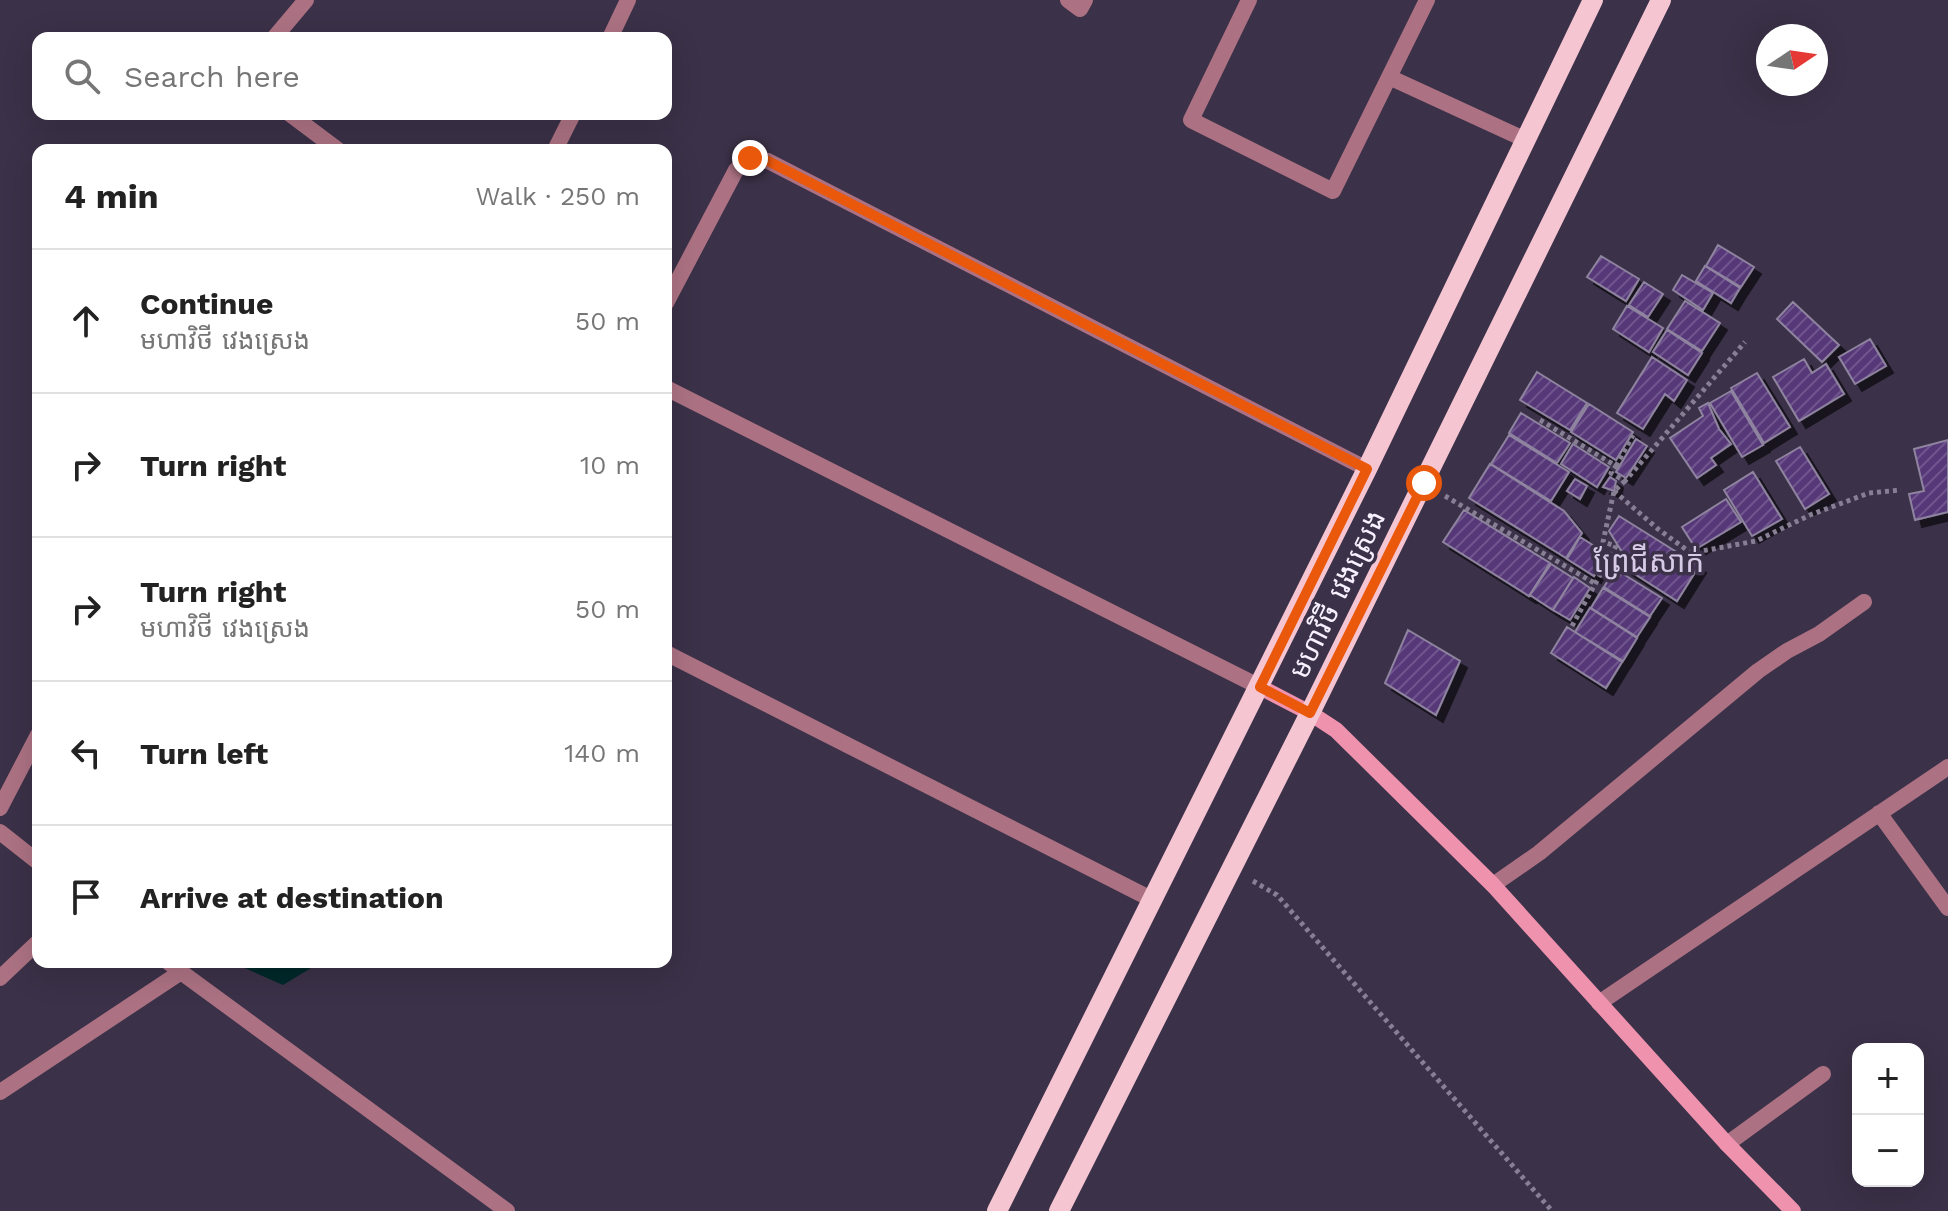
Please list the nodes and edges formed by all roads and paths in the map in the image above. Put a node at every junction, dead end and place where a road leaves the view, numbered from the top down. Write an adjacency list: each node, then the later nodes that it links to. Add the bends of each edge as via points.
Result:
1 (306, 0): 9 (street)
2 (628, 0): 10 (street)
3 (1068, 0): 4 (street, via 1080,9)
4 (1085, 0)
5 (1249, 0): 11 (street, via 1191,120 1333,191)
6 (1427, 0): 11 (street)
7 (1593, 0): 14 (main road, មហាវិថី វេងស្រេង)
8 (1661, 0): 25 (main road, មហាវិថី វេងស្រេង)
9 (279, 32)
10 (613, 32)
11 (1389, 77): 14 (street)
12 (298, 120): 15 (street)
13 (570, 120): 16 (street)
14 (1526, 140): 23 (main road, មហាវិថី វេងស្រេង)
15 (330, 144)
16 (558, 144)
17 (672, 292): 23 (street, via 736,170 750,158 768,161)
18 (1745, 342): 24 (path)
19 (672, 391): 32 (street)
20 (1540, 420): 22 (path)
21 (1633, 435): 22 (path)
22 (1616, 466): 24 (path, via 1611,473)
23 (1367, 469): 32 (main road, មហាវិថី វេងស្រេង)
24 (1625, 481): 27 (path)
25 (1424, 483): 28 (path); 33 (main road, មហាវិថី វេងស្រេង)
26 (1901, 490): 27 (path, via 1869,493 1756,541 1691,553)
27 (1614, 491): 28 (path, via 1603,542 1616,546)
28 (1596, 584): 30 (path)
29 (1864, 602): 41 (street, via 1758,671 1539,853)
30 (1572, 626)
31 (672, 656): 42 (street)
32 (1260, 687): 33 (street); 42 (main road, មហាវិថី វេងស្រេង)
33 (1310, 713): 40 (main road, មហាវិថី វេងស្រេង); 41 (street, via 1336,730)
34 (32, 747): 36 (street)
35 (1948, 767): 37 (street)
36 (0, 808)
37 (1879, 813): 43 (street); 48 (street)
38 (0, 832): 39 (street)
39 (32, 857)
40 (1231, 868): 54 (main road, មហាវិថី វេងស្រេង); 55 (path, via 1277,895)
41 (1493, 885): 48 (street)
42 (1153, 900): 53 (main road, មហាវិថី វេងស្រេង)
43 (1948, 908)
44 (32, 948): 47 (street)
45 (174, 968): 50 (street)
46 (176, 968): 52 (street)
47 (0, 978)
48 (1599, 1003): 51 (street)
49 (1823, 1074): 51 (street)
50 (0, 1092)
51 (1727, 1144): 56 (street)
52 (500, 1209)
53 (997, 1211)
54 (1059, 1211)
55 (1552, 1211)
56 (1793, 1211)

